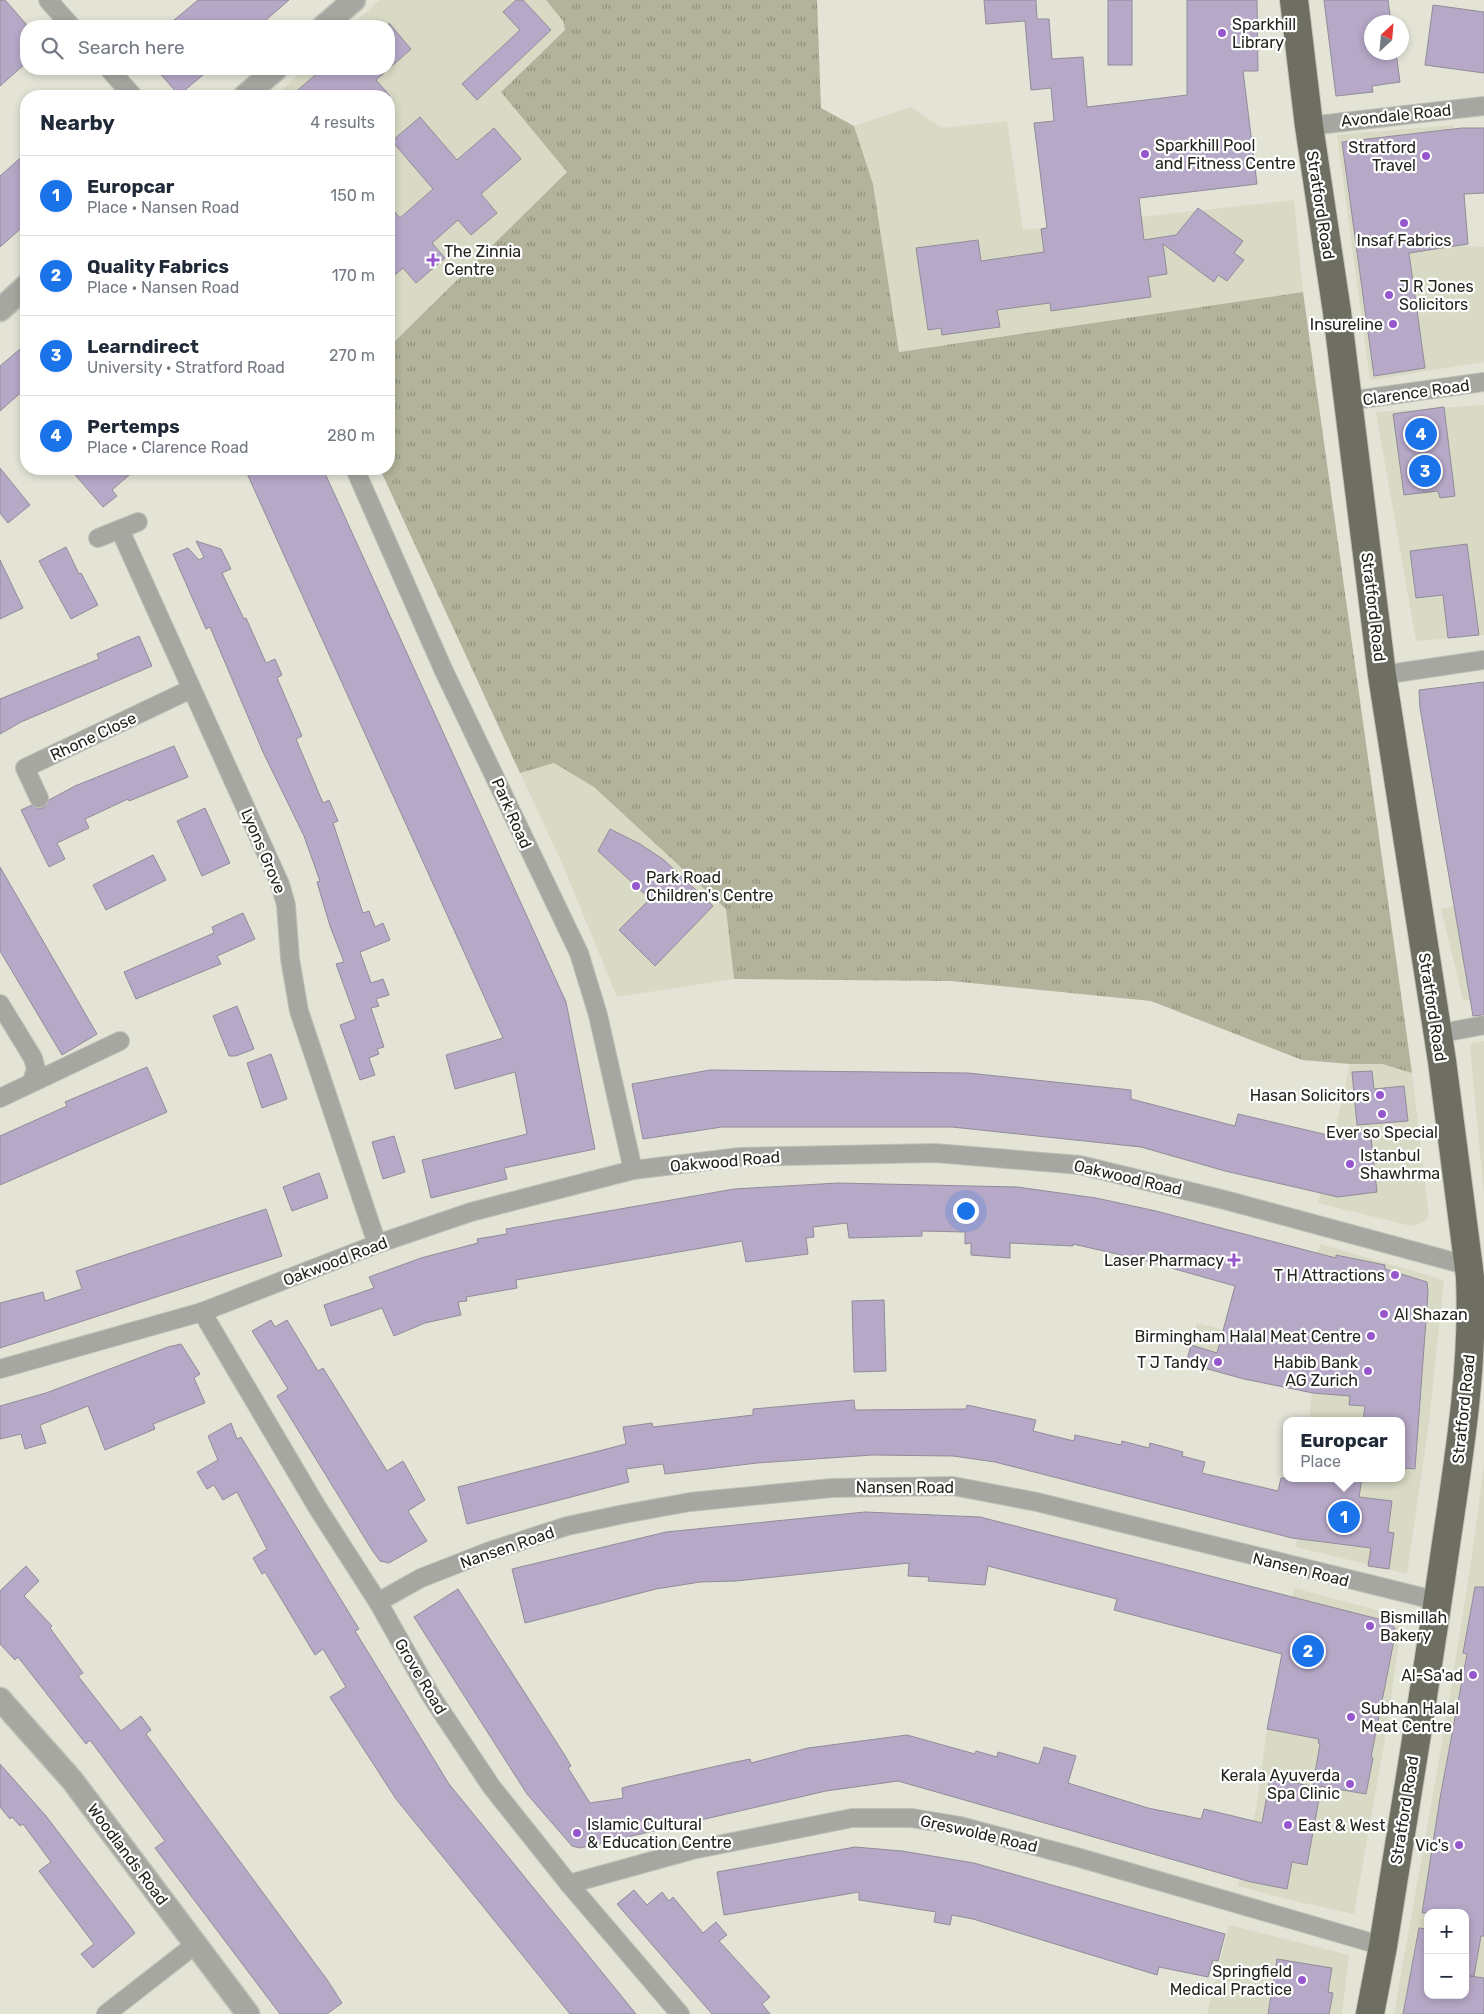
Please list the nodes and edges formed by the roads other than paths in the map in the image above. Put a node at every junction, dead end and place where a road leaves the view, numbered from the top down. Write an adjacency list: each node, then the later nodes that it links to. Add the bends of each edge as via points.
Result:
1 (48, 0): 4 (street)
2 (354, 0): 5 (street)
3 (1294, 0): 11 (highway, Stratford Road)
4 (66, 20)
5 (331, 20)
6 (114, 75): 8 (street)
7 (269, 75): 9 (street)
8 (128, 90)
9 (252, 90)
10 (1484, 106): 11 (street, Avondale Road)
11 (1309, 126): 15 (highway, Stratford Road)
12 (20, 292): 13 (street)
13 (0, 310)
14 (1484, 382): 15 (street, Clarence Road)
15 (1348, 401): 21 (highway, Stratford Road)
16 (358, 475): 30 (street, Park Road, via 443,669 579,953 598,1015)
17 (138, 522): 18 (street)
18 (120, 530): 19 (street); 22 (street, Lyons Grove)
19 (98, 538)
20 (1484, 660): 21 (street)
21 (1382, 675): 26 (highway, Stratford Road)
22 (191, 689): 23 (street, Rhone Close, via 25,768); 31 (street, Lyons Grove, via 280,884 286,905 290,959 299,1010)
23 (39, 798)
24 (0, 1004): 28 (street, via 33,1058 36,1069)
25 (1484, 1025): 26 (street)
26 (1438, 1034): 32 (highway, Stratford Road)
27 (120, 1041): 28 (street)
28 (32, 1081): 29 (street)
29 (0, 1098)
30 (633, 1170): 31 (street, Oakwood Road, via 471,1212); 32 (street, Oakwood Road, via 740,1157 935,1153 1080,1164)
31 (377, 1244): 34 (street, Oakwood Road)
32 (1468, 1266): 33 (highway, Stratford Road)
33 (1478, 1309): 37 (highway, Stratford Road)
34 (202, 1312): 35 (street, Oakwood Road); 36 (street, Grove Road)
35 (0, 1369)
36 (378, 1602): 37 (street, Nansen Road, via 421,1578 490,1551 567,1526 624,1514 690,1502 832,1488 953,1486 1037,1502); 39 (street, Grove Road, via 431,1696 492,1786)
37 (1438, 1602): 41 (highway, Stratford Road)
38 (0, 1699): 40 (street, Woodlands Road, via 72,1780)
39 (569, 1884): 41 (street, Greswolde Road, via 692,1850 852,1818 912,1818 960,1826 1080,1858); 44 (street, Grove Road)
40 (196, 1944): 42 (street); 43 (street, Woodlands Road)
41 (1383, 1946): 45 (highway, Stratford Road)
42 (106, 2014)
43 (248, 2014)
44 (680, 2014)
45 (1370, 2014)

